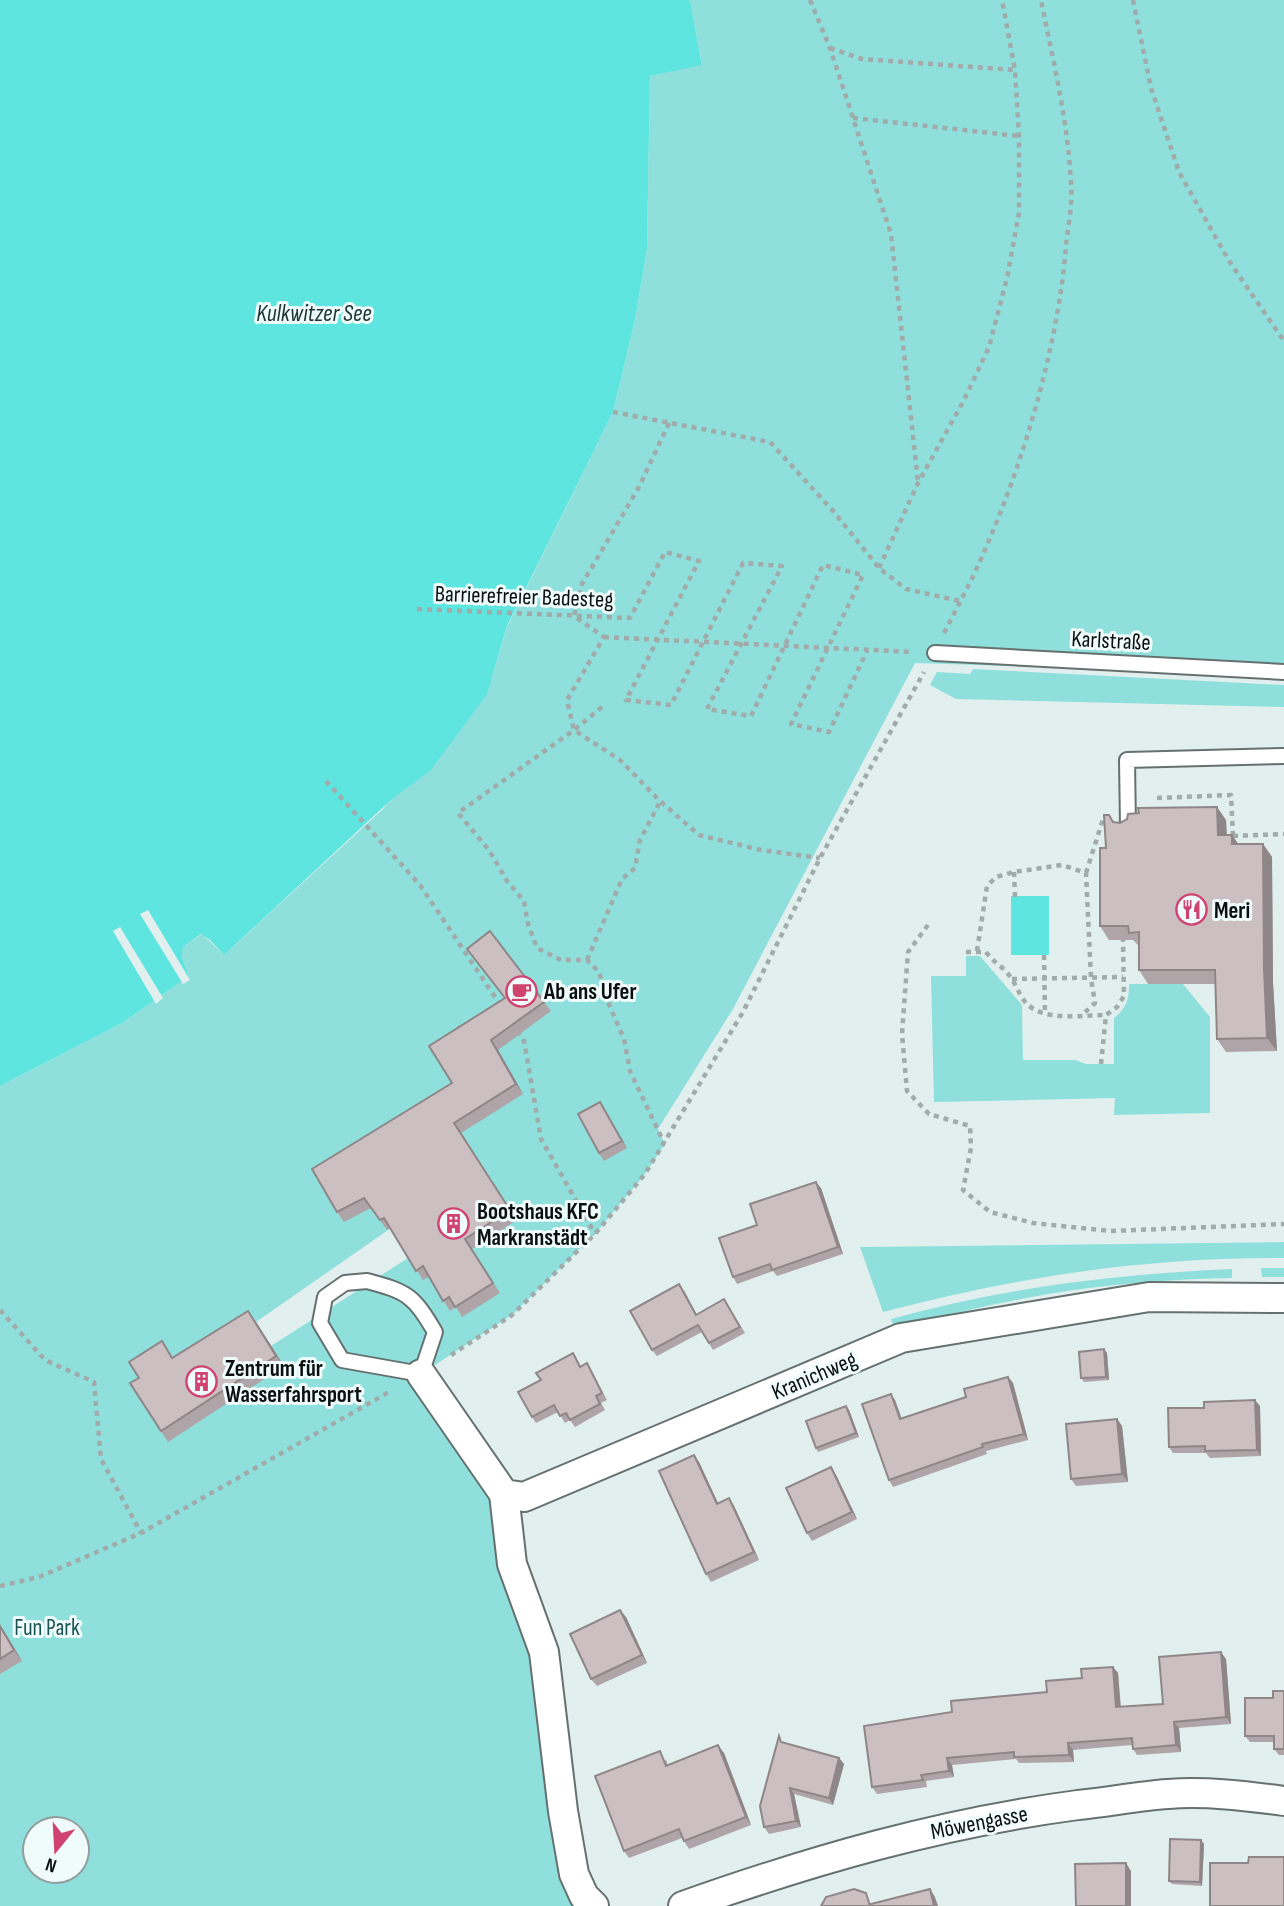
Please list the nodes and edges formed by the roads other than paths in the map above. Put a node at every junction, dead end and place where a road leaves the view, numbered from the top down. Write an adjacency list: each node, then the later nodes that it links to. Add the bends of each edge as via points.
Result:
1 (935, 653): 2 (lane, Karlstraße)
2 (1284, 672)
3 (1284, 756): 4 (lane, via 1127,760)
4 (1128, 827)
5 (1284, 1298): 7 (street, Kranichweg, via 1149,1297 901,1338 524,1497)
6 (421, 1374): 6 (lane, via 435,1332 419,1304 397,1289 367,1281 345,1283 325,1297 320,1323 342,1360); 7 (street)
7 (504, 1494): 9 (street, via 512,1564 544,1652 574,1874)
8 (1284, 1801): 10 (street, Möwengasse, via 1170,1794 1019,1813 924,1831)
9 (594, 1906)
10 (683, 1906)

